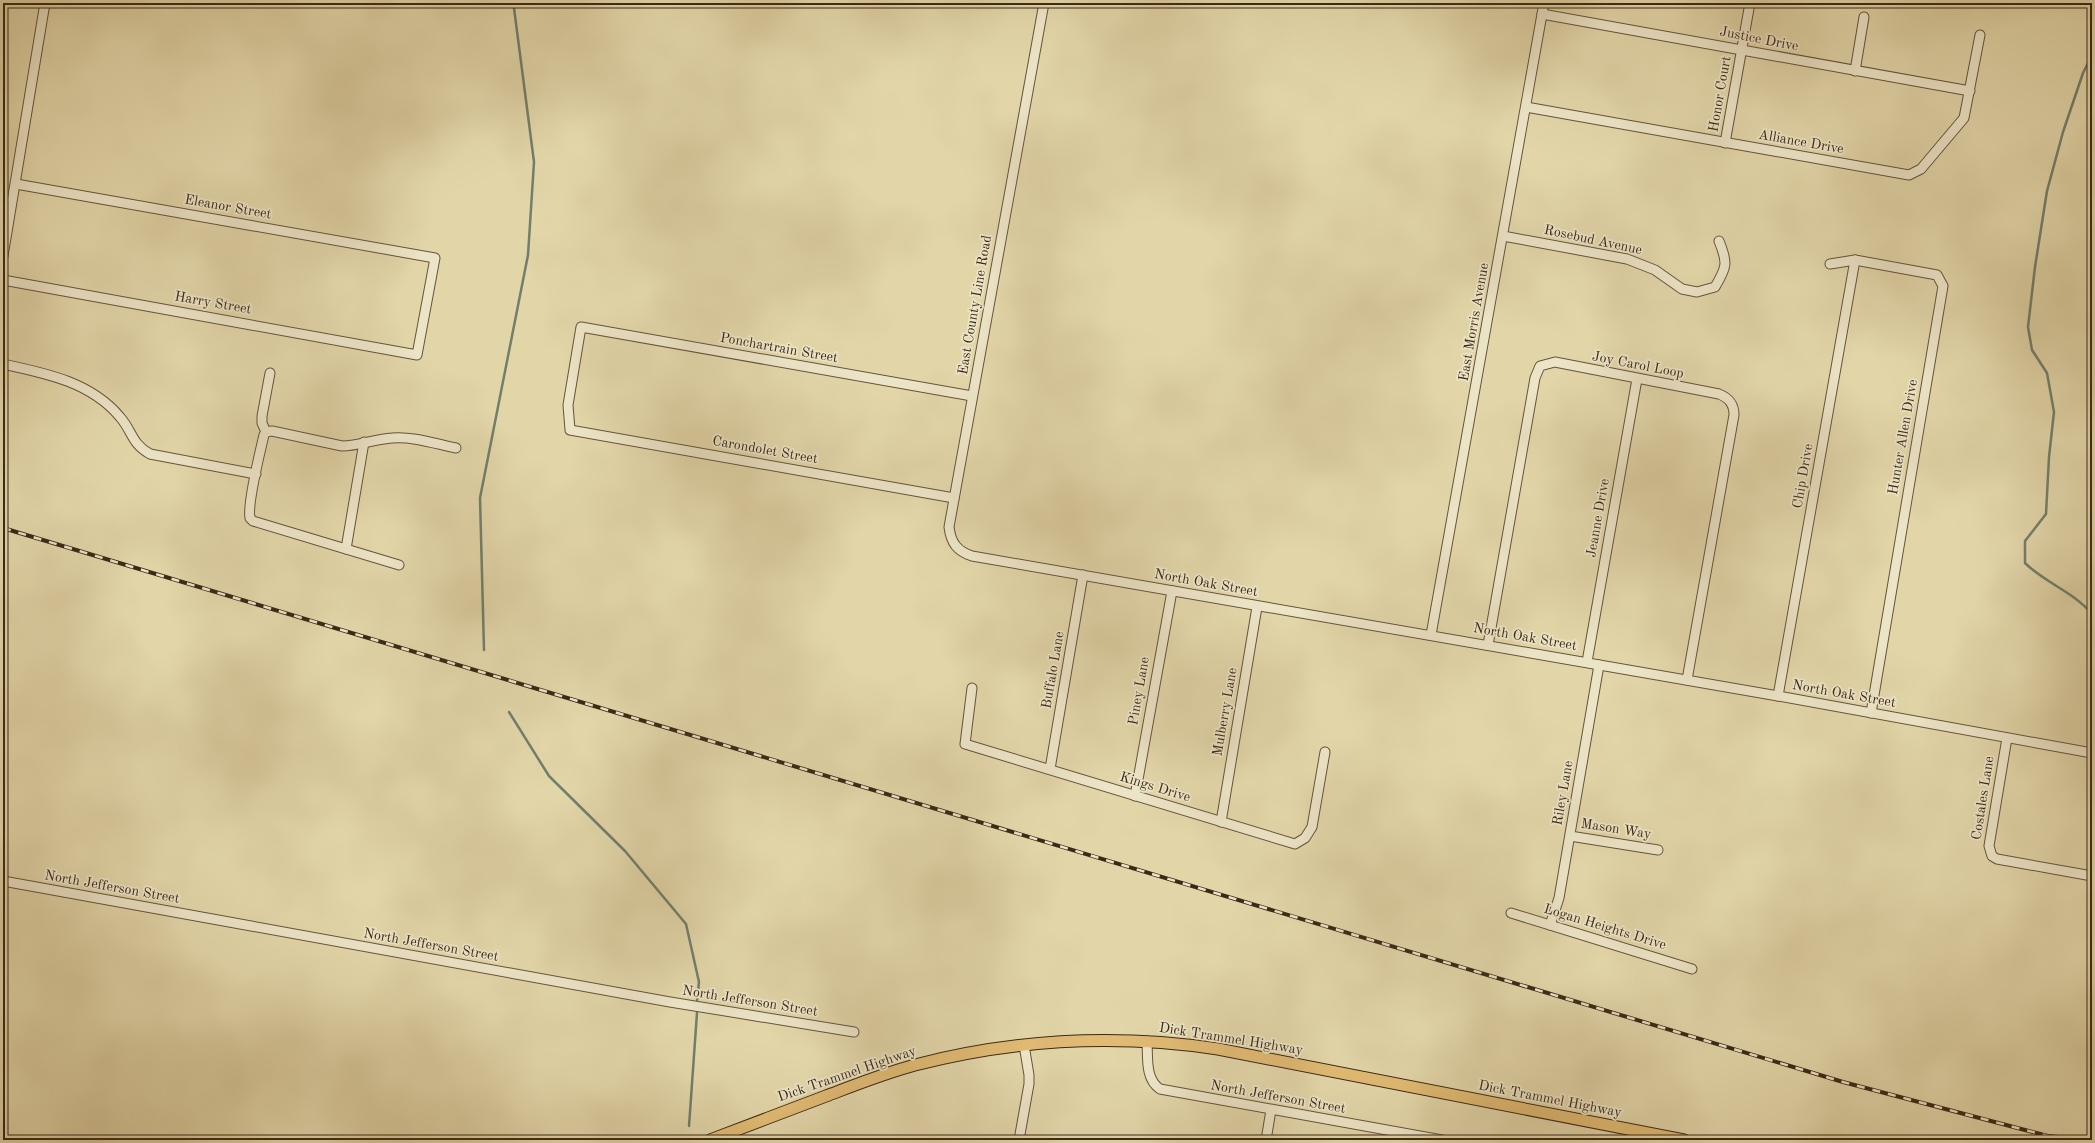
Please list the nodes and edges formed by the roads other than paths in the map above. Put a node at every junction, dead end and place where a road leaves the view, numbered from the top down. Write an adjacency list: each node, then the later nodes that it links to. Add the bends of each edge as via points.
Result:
1 (45, 3): 13 (street)
2 (1044, 3): 24 (street, East County Line Road)
3 (1544, 3): 5 (street, East Morris Avenue)
4 (1750, 3): 8 (street, Honor Court)
5 (1542, 14): 8 (street, Justice Drive); 11 (street, East Morris Avenue)
6 (1864, 17): 9 (street)
7 (1980, 35): 10 (street, Alliance Drive)
8 (1742, 50): 9 (street, Justice Drive); 12 (street, Honor Court)
9 (1855, 71): 10 (street, Justice Drive)
10 (1970, 91): 12 (street, Alliance Drive, via 1962,122 1921,169 1912,174)
11 (1526, 107): 12 (street, Alliance Drive); 14 (street, East Morris Avenue)
12 (1725, 143)
13 (16, 184): 16 (street); 20 (street, Eleanor Street, via 435,258)
14 (1503, 236): 15 (street, Rosebud Avenue, via 1627,259 1655,270 1682,289 1697,292 1715,287 1723,273 1726,259); 37 (street, East Morris Avenue)
15 (1719, 241)
16 (3, 256)
17 (1855, 260): 18 (street, Hunter Allen Drive); 43 (street, Chip Drive); 44 (street, Hunter Allen Drive, via 1937,275 1943,286)
18 (1830, 264)
19 (3, 280): 20 (street, Harry Street)
20 (417, 355)
21 (3, 364): 29 (street, via 56,376 95,394 120,417 138,447 150,454)
22 (270, 373): 26 (street, via 262,416)
23 (1637, 379): 38 (street, Joy Carol Loop, via 1555,362 1540,366 1535,378); 39 (street, Jeanne Drive); 41 (street, Joy Carol Loop, via 1719,394 1729,399 1734,410)
24 (972, 396): 25 (street, Ponchartrain Street, via 581,327 568,405); 30 (street, East County Line Road)
25 (570, 430): 30 (street, Carondolet Street)
26 (266, 432): 27 (street, via 342,446 354,446); 29 (street)
27 (364, 442): 28 (street, via 393,437); 32 (street)
28 (456, 448)
29 (256, 474): 32 (street, via 249,511 251,519)
30 (954, 498): 31 (street, East County Line Road, via 949,527 950,538)
31 (955, 546): 34 (street, North Oak Street, via 972,556)
32 (346, 549): 33 (street)
33 (399, 565)
34 (1083, 575): 35 (street, North Oak Street); 48 (street, Buffalo Lane)
35 (1172, 591): 36 (street, North Oak Street); 49 (street, Piney Lane)
36 (1257, 607): 37 (street, North Oak Street); 50 (street, Mulberry Lane)
37 (1432, 635): 38 (street, North Oak Street)
38 (1488, 645): 39 (street, North Oak Street)
39 (1587, 662): 40 (street, North Oak Street)
40 (1600, 665): 41 (street, North Oak Street); 51 (street, Riley Lane)
41 (1687, 680): 43 (street, North Oak Street)
42 (972, 688): 48 (street, Kings Drive, via 965,744)
43 (1778, 696): 44 (street, North Oak Street)
44 (1871, 713): 45 (street, North Oak Street)
45 (2007, 738): 47 (street, North Oak Street); 53 (street, Costales Lane, via 1988,846 1992,856)
46 (1325, 752): 50 (street, Kings Drive, via 1312,827 1305,838 1295,844)
47 (2092, 753)
48 (1050, 769): 49 (street, Kings Drive)
49 (1135, 796): 50 (street, Kings Drive)
50 (1221, 822)
51 (1570, 836): 52 (street, Mason Way); 56 (street, Riley Lane, via 1559,898)
52 (1658, 850)
53 (2092, 876)
54 (3, 882): 58 (street, North Jefferson Street, via 670,1002)
55 (1511, 913): 56 (street, Logan Heights Drive)
56 (1550, 925): 57 (street, Logan Heights Drive)
57 (1692, 969)
58 (854, 1032)
59 (1147, 1041): 60 (main road, Dick Trammel Highway, via 1071,1041); 61 (street, North Jefferson Street, via 1148,1069 1154,1084 1160,1089); 66 (main road, Dick Trammel Highway, via 1218,1049)
60 (1024, 1045): 62 (main road, Dick Trammel Highway, via 958,1055 871,1079); 63 (street, via 1030,1075)
61 (1271, 1110): 64 (street); 65 (street, North Jefferson Street)
62 (710, 1140)
63 (1018, 1140)
64 (1266, 1140)
65 (1442, 1140)
66 (1684, 1140)

